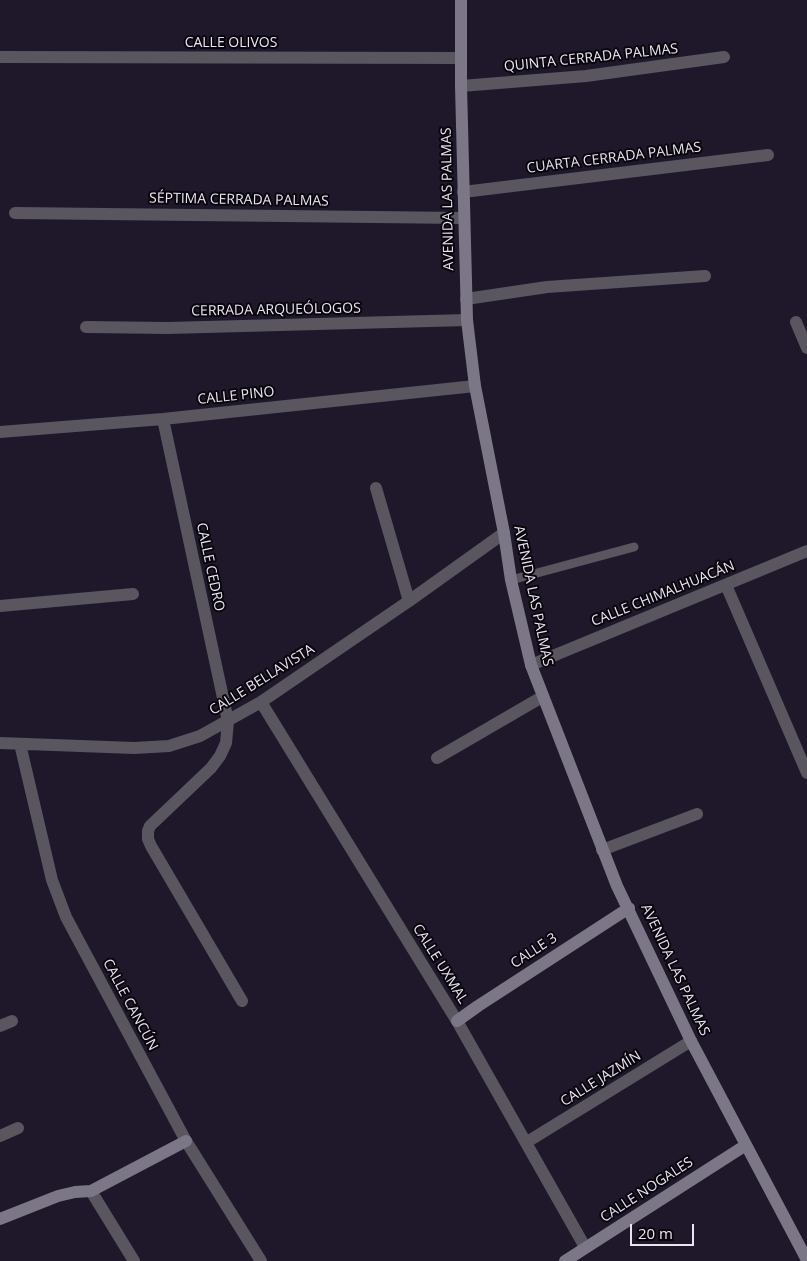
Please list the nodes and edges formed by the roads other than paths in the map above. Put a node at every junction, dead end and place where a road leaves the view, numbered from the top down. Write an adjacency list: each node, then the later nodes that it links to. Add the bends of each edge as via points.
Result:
1 (461, 0): 4 (main road, AVENIDA LAS PALMAS)
2 (0, 57): 4 (street, CALLE OLIVOS)
3 (724, 57): 5 (street, QUINTA CERRADA PALMAS, via 586,76)
4 (461, 58): 5 (main road, AVENIDA LAS PALMAS)
5 (461, 86): 7 (main road, AVENIDA LAS PALMAS)
6 (768, 155): 7 (street, CUARTA CERRADA PALMAS)
7 (463, 192): 9 (main road, AVENIDA LAS PALMAS)
8 (15, 213): 9 (street, SÉPTIMA CERRADA PALMAS)
9 (463, 218): 11 (main road, AVENIDA LAS PALMAS)
10 (705, 276): 11 (street, via 547,288)
11 (466, 299): 12 (main road, AVENIDA LAS PALMAS)
12 (467, 320): 14 (street, CERRADA ARQUEÓLOGOS, via 168,328); 16 (main road, AVENIDA LAS PALMAS)
13 (796, 322): 15 (street)
14 (86, 327)
15 (807, 348)
16 (475, 386): 17 (street, CALLE PINO); 20 (main road, AVENIDA LAS PALMAS)
17 (163, 419): 18 (street, CALLE PINO); 31 (street, CALLE CEDRO)
18 (0, 432)
19 (376, 488): 26 (street)
20 (504, 533): 23 (main road, AVENIDA LAS PALMAS); 26 (street, CALLE BELLAVISTA)
21 (634, 547): 23 (lane)
22 (807, 551): 24 (street, CALLE CHIMALHUACÁN)
23 (511, 580): 28 (main road, AVENIDA LAS PALMAS)
24 (726, 585): 28 (street, CALLE CHIMALHUACÁN); 35 (street)
25 (133, 594): 27 (street)
26 (409, 601): 30 (street, CALLE BELLAVISTA)
27 (0, 606)
28 (531, 665): 29 (main road, AVENIDA LAS PALMAS)
29 (542, 697): 34 (street); 37 (main road, AVENIDA LAS PALMAS)
30 (261, 702): 31 (street, CALLE BELLAVISTA); 41 (street, CALLE UXMAL)
31 (228, 721): 33 (street, CALLE BELLAVISTA, via 200,736 169,746); 39 (street, CALLE CEDRO, via 226,743 220,756 154,821 148,831 150,846)
32 (0, 743): 33 (street, CALLE BELLAVISTA)
33 (20, 744): 46 (street, CALLE CANCÚN, via 52,880 66,917)
34 (437, 758)
35 (807, 773)
36 (697, 814): 37 (street)
37 (602, 850): 38 (main road, AVENIDA LAS PALMAS)
38 (629, 908): 41 (main road, CALLE 3); 43 (main road, AVENIDA LAS PALMAS)
39 (242, 1001)
40 (12, 1021): 42 (street)
41 (457, 1021): 47 (street, CALLE UXMAL)
42 (0, 1026)
43 (691, 1041): 47 (street, CALLE JAZMÍN); 48 (main road, AVENIDA LAS PALMAS)
44 (18, 1128): 45 (street)
45 (0, 1136)
46 (186, 1141): 49 (main road); 54 (street, CALLE CANCÚN)
47 (527, 1142): 51 (street, CALLE UXMAL)
48 (746, 1145): 51 (main road, CALLE NOGALES); 52 (main road, AVENIDA LAS PALMAS)
49 (91, 1191): 50 (main road, via 58,1196); 53 (street)
50 (0, 1220)
51 (586, 1247): 55 (main road, CALLE NOGALES)
52 (807, 1260)
53 (134, 1261)
54 (260, 1261)
55 (565, 1261)

